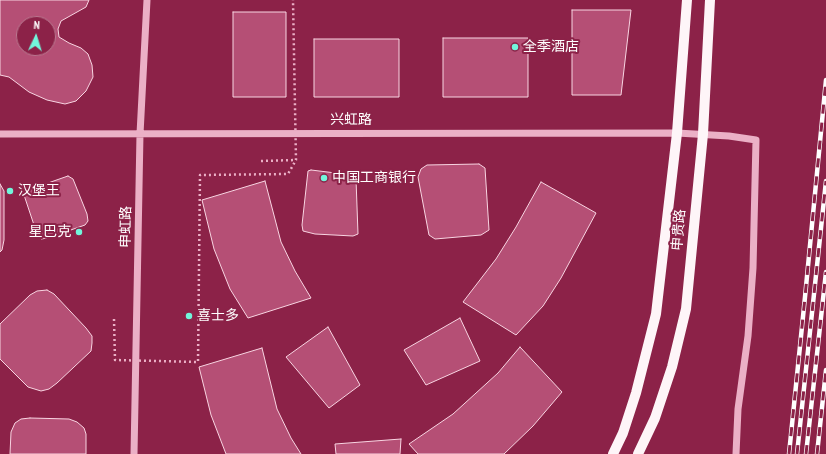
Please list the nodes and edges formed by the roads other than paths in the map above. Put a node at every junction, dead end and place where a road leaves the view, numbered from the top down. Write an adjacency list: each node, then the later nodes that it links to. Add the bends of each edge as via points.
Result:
1 (147, 0): 6 (street, 申虹路)
2 (687, 0): 4 (main road, 申贵路)
3 (710, 0): 7 (main road, 申贵路)
4 (676, 133): 6 (street, 兴虹路); 7 (street, 兴虹路); 9 (main road, 申贵路, via 656,314 636,393)
5 (0, 134): 6 (street, 兴虹路)
6 (140, 134): 8 (street, 申虹路)
7 (702, 134): 10 (main road, 申贵路, via 686,309 672,367 655,418); 11 (street, 兴虹路, via 756,140 753,268 748,336 738,409)
8 (134, 454)
9 (613, 454)
10 (638, 454)
11 (736, 454)

